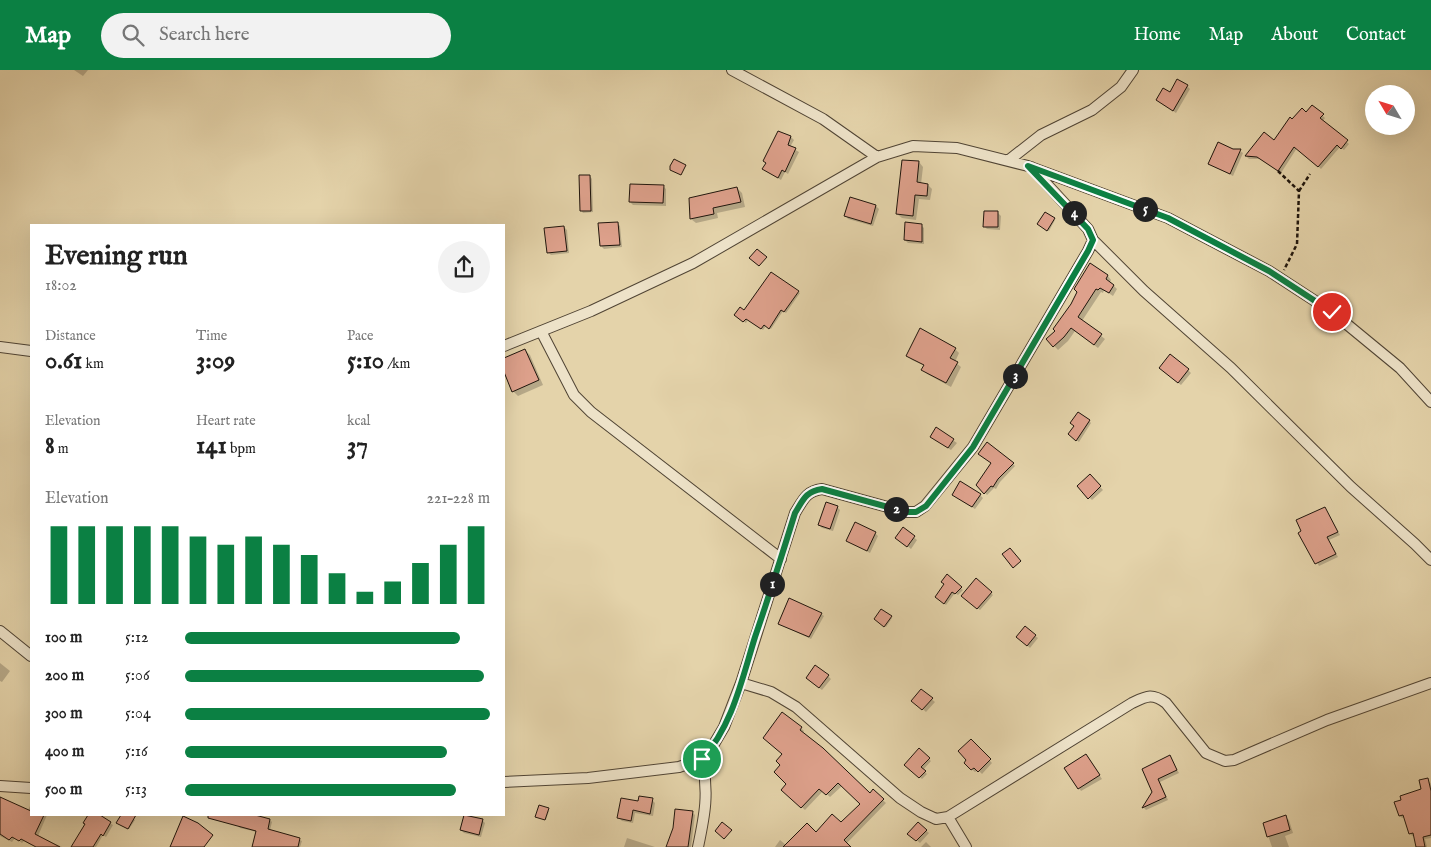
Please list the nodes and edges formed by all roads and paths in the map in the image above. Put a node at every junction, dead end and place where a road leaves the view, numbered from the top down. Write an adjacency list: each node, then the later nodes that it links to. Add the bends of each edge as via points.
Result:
1 (732, 70): 3 (street, via 823,119)
2 (1133, 70): 4 (street, via 1120,87 1092,110 1041,134)
3 (878, 157): 4 (street, via 913,146 957,148); 11 (street, via 693,264)
4 (1009, 160): 5 (street)
5 (1028, 166): 9 (street, via 1088,229); 10 (street, via 1168,218)
6 (1278, 171): 8 (path)
7 (1310, 174): 8 (path)
8 (1299, 191): 10 (path, via 1297,244)
9 (1093, 240): 16 (street, via 973,447 926,506 916,512 906,512 822,489 812,490 795,513); 17 (street)
10 (1281, 278): 15 (street, via 1332,312 1400,368)
11 (541, 331): 12 (street); 16 (street, via 574,395 591,412)
12 (505, 346)
13 (0, 347): 14 (street)
14 (30, 351)
15 (1431, 402)
16 (781, 559): 20 (street)
17 (1431, 560)
18 (0, 631): 19 (street)
19 (30, 655)
20 (741, 683): 22 (street, via 724,727); 26 (street, via 771,692 796,707 900,798 921,812 936,819)
21 (1431, 683): 26 (street, via 1225,761 1206,753 1166,703 1147,696)
22 (702, 759): 23 (street, via 679,767 588,778); 27 (street, via 706,812)
23 (505, 782)
24 (0, 786): 25 (street)
25 (30, 788)
26 (948, 817): 28 (street)
27 (698, 847)
28 (966, 847)

